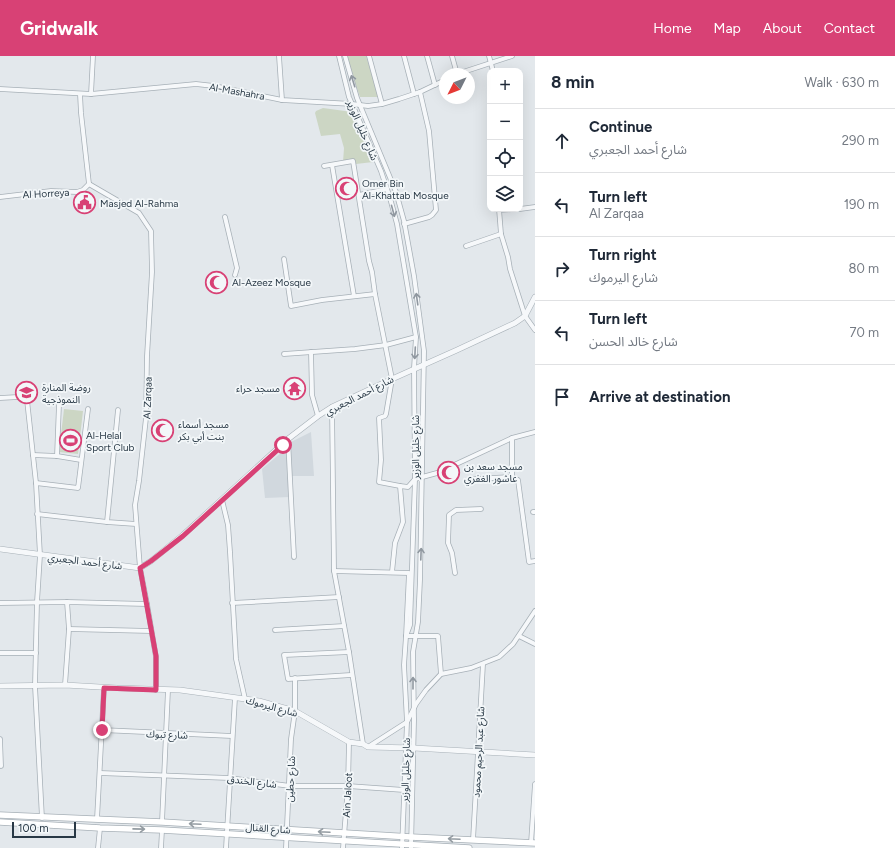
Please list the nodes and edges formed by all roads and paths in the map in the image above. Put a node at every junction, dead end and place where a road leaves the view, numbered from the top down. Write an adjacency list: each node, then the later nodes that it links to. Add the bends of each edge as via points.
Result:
1 (93, 56): 20 (street)
2 (279, 56): 22 (street)
3 (339, 56): 23 (street, شارع خليل الوزير)
4 (345, 56): 25 (street, شارع خليل الوزير, one-way to 4)
5 (369, 56): 24 (street)
6 (404, 56): 21 (street)
7 (427, 56): 16 (street)
8 (452, 56): 12 (street)
9 (490, 56): 11 (street)
10 (512, 56): 11 (street)
11 (492, 63): 13 (street); 14 (street)
12 (455, 68)
13 (475, 68)
14 (493, 68)
15 (439, 83): 16 (street, Al-Mashahra)
16 (435, 85): 18 (street, Al-Mashahra)
17 (0, 89): 19 (street, Al-Mashahra)
18 (420, 92): 21 (street, Al-Mashahra); 36 (street, via 429,131 436,210 429,217)
19 (80, 94): 20 (street, Al-Mashahra); 28 (street)
20 (91, 94): 22 (street, Al-Mashahra, via 196,84)
21 (414, 94): 24 (street, Al-Mashahra)
22 (282, 100): 23 (street, Al-Mashahra)
23 (352, 104): 25 (street, Al-Mashahra); 29 (street, شارع خليل الوزير)
24 (382, 104): 25 (street, Al-Mashahra)
25 (361, 106): 36 (street, شارع خليل الوزير, via 396,192)
26 (332, 165): 27 (street); 30 (street, via 352,161); 42 (street)
27 (324, 166)
28 (89, 184): 31 (street, Al Horreya, via 77,192 51,191); 77 (street, Al Zarqaa, via 140,213 151,231 152,272 146,418 134,505)
29 (387, 189): 30 (street); 46 (street, شارع خليل الوزير, one-way to 46, via 397,224)
30 (359, 195): 41 (street)
31 (0, 197)
32 (535, 208): 33 (street)
33 (523, 209)
34 (499, 212): 37 (street)
35 (225, 216): 40 (street, via 237,268)
36 (404, 224): 50 (street, شارع خليل الوزير, one-way to 36, via 415,284)
37 (501, 234): 38 (street); 44 (street)
38 (466, 246)
39 (284, 259): 42 (street, via 291,306)
40 (235, 275)
41 (375, 294): 42 (street); 47 (street)
42 (354, 296)
43 (535, 297): 44 (street, شارع أحمد الجعبري)
44 (524, 316): 45 (street); 50 (street, شارع أحمد الجعبري, via 515,323)
45 (535, 329)
46 (416, 337): 47 (street); 51 (street, شارع خليل الوزير, one-way to 51)
47 (386, 345): 48 (street); 52 (street)
48 (311, 352): 49 (street); 60 (street, via 312,395)
49 (284, 354)
50 (424, 364): 51 (street, شارع أحمد الجعبري); 67 (street, شارع خليل الوزير)
51 (414, 368): 52 (street, شارع أحمد الجعبري); 69 (street, شارع خليل الوزير)
52 (392, 379): 57 (street, شارع أحمد الجعبري); 72 (street, via 386,414 379,418 379,482)
53 (18, 397): 54 (street)
54 (0, 398)
55 (27, 400): 64 (street)
56 (59, 404): 65 (street)
57 (332, 407): 60 (street, شارع أحمد الجعبري); 83 (street)
58 (88, 409): 66 (street)
59 (118, 410): 76 (street)
60 (318, 416): 63 (street, شارع أحمد الجعبري)
61 (535, 432): 62 (street)
62 (512, 438): 67 (street, via 437,473); 68 (street)
63 (288, 439): 73 (street, شارع أحمد الجعبري); 80 (street)
64 (33, 455): 65 (street); 71 (street)
65 (57, 456): 66 (street)
66 (81, 460): 71 (street, via 78,488)
67 (422, 477): 69 (street); 98 (street, شارع خليل الوزير, one-way to 67)
68 (512, 477): 70 (street); 81 (street, via 518,480 529,562)
69 (415, 479): 72 (street, via 408,487); 97 (street, شارع خليل الوزير, via 410,625)
70 (474, 479)
71 (36, 483): 75 (street)
72 (400, 486): 84 (street, via 402,522 395,543)
73 (222, 500): 82 (street, شارع أحمد الجعبري, via 183,536); 90 (street, via 228,525)
74 (481, 509): 85 (street, via 456,510 449,515 448,543)
75 (37, 514): 76 (street); 79 (street)
76 (107, 522): 77 (street)
77 (136, 524): 82 (street, Al Zarqaa)
78 (0, 549): 79 (street, شارع أحمد الجعبري)
79 (40, 555): 82 (street, شارع أحمد الجعبري); 87 (street)
80 (294, 557)
81 (535, 561)
82 (140, 568): 91 (street, Al Zarqaa)
83 (334, 571): 84 (street); 86 (street)
84 (392, 572): 97 (street, via 409,573)
85 (455, 573)
86 (339, 598): 90 (street); 93 (street)
87 (37, 602): 88 (street); 89 (street); 101 (street)
88 (67, 602): 91 (street); 94 (street)
89 (0, 603)
90 (232, 603): 115 (street, via 236,659)
91 (147, 604): 96 (street, Al Zarqaa)
92 (535, 611): 99 (street)
93 (344, 626): 95 (street); 102 (street)
94 (69, 628): 96 (street); 108 (street)
95 (275, 630)
96 (151, 631): 112 (street, Al Zarqaa, via 156,656)
97 (406, 636): 98 (street); 118 (street, شارع خليل الوزير, via 404,665)
98 (416, 636): 105 (street, via 438,636); 116 (street, شارع خليل الوزير, one-way to 98, via 413,652)
99 (519, 636): 100 (street); 104 (street, via 499,657)
100 (535, 644)
101 (36, 652): 103 (street); 110 (street)
102 (349, 652): 106 (street); 107 (street, via 284,655 288,679)
103 (0, 653)
104 (483, 664): 105 (street); 127 (street, شارع عبد الرحيم محمود)
105 (441, 674): 116 (street, via 426,690)
106 (351, 675): 107 (street); 124 (street)
107 (295, 678): 117 (street, شارع حطين)
108 (66, 685): 110 (street, شارع اليرموك); 111 (street, شارع اليرموك)
109 (0, 686): 110 (street, شارع اليرموك)
110 (35, 686): 138 (street)
111 (104, 688): 112 (street, شارع اليرموك); 119 (street)
112 (156, 690): 113 (street, شارع اليرموك)
113 (168, 690): 114 (street, شارع اليرموك); 120 (street)
114 (235, 698): 115 (street, شارع اليرموك); 121 (street)
115 (245, 699): 117 (street, شارع اليرموك)
116 (414, 709): 118 (street); 126 (street, شارع خليل الوزير)
117 (295, 711): 123 (street, شارع اليرموك); 134 (street, شارع حطين)
118 (407, 722): 124 (street); 125 (street, شارع خليل الوزير)
119 (102, 730): 120 (street, شارع تبوك); 130 (street)
120 (166, 734): 121 (street, شارع تبوك); 131 (street)
121 (232, 736): 132 (street)
122 (0, 739): 129 (street)
123 (349, 742): 124 (street, شارع اليرموك); 135 (street, Ain Jaloot)
124 (365, 745): 125 (street, شارع اليرموك)
125 (406, 748): 126 (street, شارع اليرموك); 136 (street, شارع خليل الوزير)
126 (414, 748): 127 (street, شارع اليرموك); 150 (street, شارع خليل الوزير)
127 (477, 753): 128 (street, شارع اليرموك); 152 (street, شارع عبد الرحيم محمود)
128 (535, 756)
129 (1, 766)
130 (100, 773): 131 (street, شارع الخندق); 139 (street)
131 (164, 776): 132 (street, شارع الخندق); 141 (street)
132 (229, 778): 134 (street, شارع الخندق); 142 (street)
133 (535, 784): 153 (street)
134 (290, 786): 135 (street, شارع الخندق); 145 (street, شارع حطين)
135 (348, 786): 136 (street, شارع الخندق); 146 (street, Ain Jaloot)
136 (404, 790): 148 (street, شارع خليل الوزير)
137 (0, 815): 138 (main road, شارع القنال)
138 (42, 818): 139 (main road, شارع القنال)
139 (97, 820): 141 (main road, شارع القنال)
140 (0, 822): 143 (main road, شارع القنال)
141 (162, 822): 142 (main road, شارع القنال, one-way to 141)
142 (227, 826): 145 (main road, شارع القنال); 147 (street)
143 (100, 828): 144 (main road, شارع القنال, one-way to 144); 156 (street)
144 (162, 830): 147 (main road, شارع القنال); 157 (street)
145 (287, 830): 146 (main road, شارع القنال, one-way to 145); 149 (street, شارع حطين)
146 (344, 833): 148 (main road, شارع القنال); 151 (street, Ain Jaloot)
147 (226, 834): 149 (main road, شارع القنال); 158 (street)
148 (403, 836): 150 (main road, شارع القنال); 154 (street, شارع خليل الوزير)
149 (286, 837): 151 (main road, شارع القنال); 159 (street, شارع حطين)
150 (411, 837): 152 (main road, شارع القنال, one-way to 150); 155 (street, شارع خليل الوزير)
151 (344, 840): 154 (main road, شارع القنال); 160 (street, Ain Jaloot)
152 (474, 840): 153 (main road, شارع القنال)
153 (533, 843)
154 (403, 846): 155 (main road, شارع القنال)
155 (411, 846): 161 (main road, شارع القنال)
156 (98, 848)
157 (161, 848)
158 (226, 848)
159 (286, 848)
160 (343, 848)
161 (470, 848)

